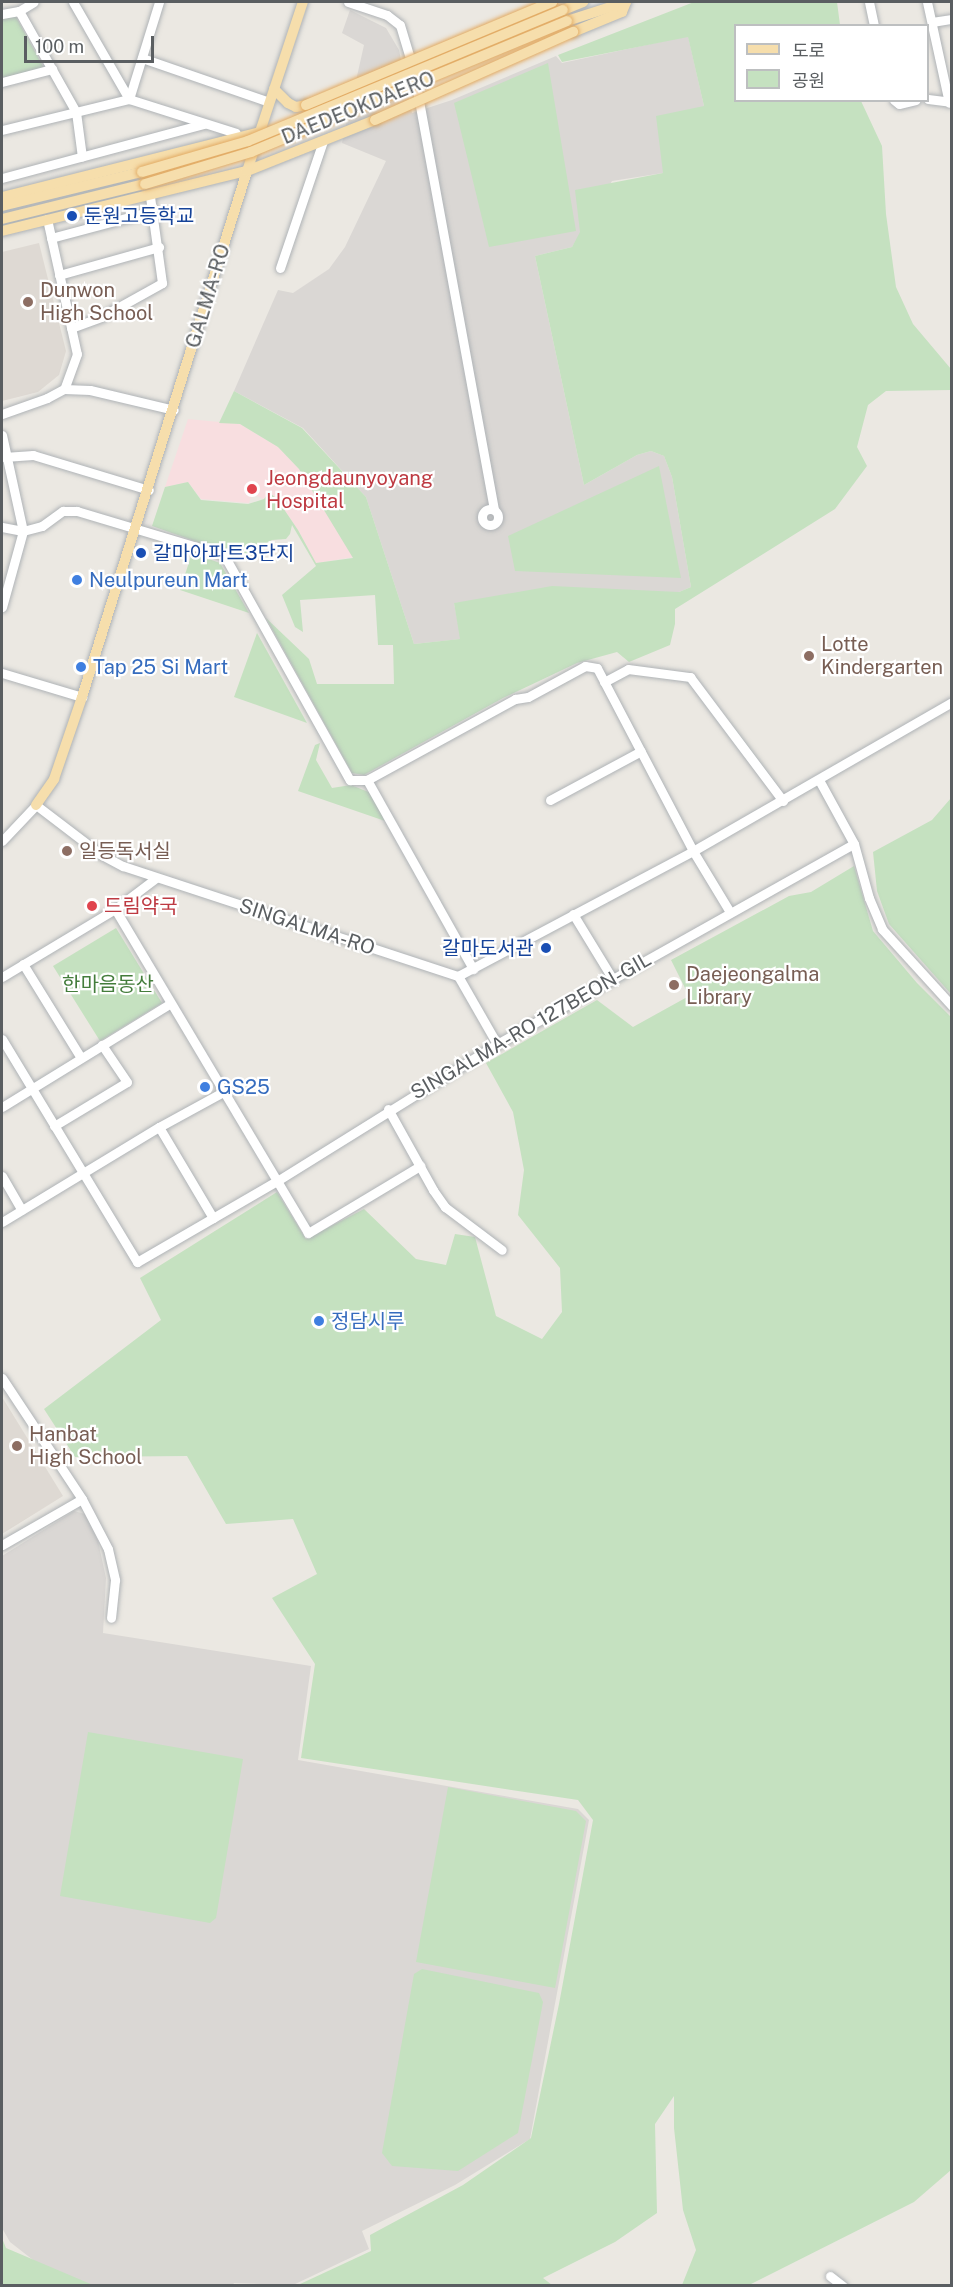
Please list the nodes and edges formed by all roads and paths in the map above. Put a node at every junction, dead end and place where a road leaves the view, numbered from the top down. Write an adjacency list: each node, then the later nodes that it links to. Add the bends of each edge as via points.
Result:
1 (34, 2): 11 (street)
2 (73, 2): 21 (street)
3 (159, 2): 16 (street)
4 (303, 2): 20 (main road, GALMA-RO)
5 (348, 2): 52 (street, via 387,15 400,25 409,50)
6 (552, 2): 20 (main road, bridge, via 306,105 288,104)
7 (583, 2): 36 (main road, DAEDEOKDAERO, bridge, via 248,141)
8 (626, 2): 30 (main road, bridge, via 622,12); 38 (main road, DAEDEOKDAERO, bridge, via 567,21 251,152 145,184)
9 (869, 2): 15 (street)
10 (927, 2): 14 (street)
11 (19, 11): 12 (street); 18 (street)
12 (2, 14)
13 (951, 19): 14 (street)
14 (932, 22): 17 (street)
15 (874, 24)
16 (142, 58): 21 (street); 23 (street)
17 (947, 63): 24 (street)
18 (52, 69): 19 (street); 25 (street)
19 (2, 82)
20 (274, 89): 23 (main road, GALMA-RO)
21 (129, 99): 25 (street); 26 (street)
22 (929, 99): 24 (street)
23 (269, 102): 28 (main road, GALMA-RO)
24 (950, 102)
25 (76, 112): 27 (street); 31 (street)
26 (204, 124): 29 (street); 31 (street)
27 (2, 130)
28 (261, 132): 32 (main road, GALMA-RO); 35 (main road)
29 (236, 133)
30 (323, 141): 32 (main road); 43 (street)
31 (82, 157): 33 (street)
32 (247, 171): 34 (main road); 47 (main road, GALMA-RO)
33 (2, 178)
34 (150, 196): 37 (street); 39 (main road)
35 (2, 197)
36 (2, 206)
37 (152, 211): 41 (street); 42 (street)
38 (2, 219)
39 (47, 219): 40 (main road); 41 (street)
40 (2, 231)
41 (51, 238): 44 (street)
42 (159, 247): 44 (street); 45 (street, via 162,283 101,317)
43 (279, 268)
44 (59, 275): 45 (street)
45 (71, 328): 46 (street, via 77,354)
46 (64, 389): 47 (street, via 90,390); 48 (street)
47 (174, 411): 51 (main road, GALMA-RO)
48 (2, 414)
49 (2, 435): 50 (street)
50 (4, 457): 51 (street, via 33,455); 55 (street)
51 (149, 490): 54 (main road, GALMA-RO)
52 (494, 510)
53 (2, 527): 55 (street)
54 (136, 529): 55 (street, via 77,511 63,511 42,526); 59 (main road, GALMA-RO); 62 (street, via 224,555 350,780)
55 (24, 531): 56 (street)
56 (2, 608)
57 (2, 673): 59 (street)
58 (604, 682): 61 (street); 62 (street, via 597,668 585,666 528,697 514,699); 65 (street, via 628,669 690,677)
59 (82, 698): 66 (main road, GALMA-RO, via 54,779)
60 (951, 702): 63 (street)
61 (641, 751): 64 (street); 69 (street)
62 (367, 780): 75 (street)
63 (819, 780): 65 (street); 68 (street)
64 (550, 800)
65 (783, 801): 69 (street)
66 (36, 805): 67 (street, GALMA-RO); 70 (street, SINGALMA-RO, via 100,854)
67 (2, 841)
68 (854, 844): 72 (street, SINGALMA-RO 127BEON-GIL); 80 (street, via 882,929)
69 (693, 851): 72 (street); 73 (street)
70 (156, 878): 71 (street); 76 (street, SINGALMA-RO)
71 (115, 909): 74 (street); 79 (street)
72 (730, 912): 78 (street, SINGALMA-RO 127BEON-GIL)
73 (573, 914): 75 (street); 78 (street)
74 (23, 964): 77 (street); 84 (street)
75 (473, 969): 76 (street)
76 (458, 976): 82 (street)
77 (2, 977)
78 (612, 978): 82 (street, SINGALMA-RO 127BEON-GIL)
79 (171, 1003): 83 (street); 86 (street)
80 (951, 1006)
81 (2, 1039): 85 (street, SINGALMA-RO 127BEON-GIL)
82 (497, 1044): 88 (street, SINGALMA-RO 127BEON-GIL)
83 (102, 1045): 84 (street); 89 (street, via 127,1082)
84 (81, 1058): 85 (street)
85 (31, 1088): 87 (street); 89 (street, SINGALMA-RO 127BEON-GIL)
86 (223, 1092): 90 (street); 94 (street)
87 (2, 1107)
88 (388, 1109): 91 (street); 94 (street, SINGALMA-RO 127BEON-GIL)
89 (54, 1126): 92 (street, SINGALMA-RO 127BEON-GIL)
90 (159, 1127): 92 (street); 96 (street)
91 (420, 1166): 94 (street, via 308,1233); 98 (street, via 445,1207)
92 (83, 1173): 95 (street); 96 (street, SINGALMA-RO 127BEON-GIL, via 137,1262)
93 (2, 1176): 95 (street)
94 (277, 1181): 96 (street, SINGALMA-RO 127BEON-GIL)
95 (22, 1210): 97 (street)
96 (213, 1218)
97 (2, 1222)
98 (502, 1250)
99 (2, 1378): 100 (street)
100 (82, 1499): 101 (street); 102 (street, via 108,1549 115,1580)
101 (2, 1545)
102 (111, 1618)
103 (830, 2276): 104 (street)
104 (843, 2286)

